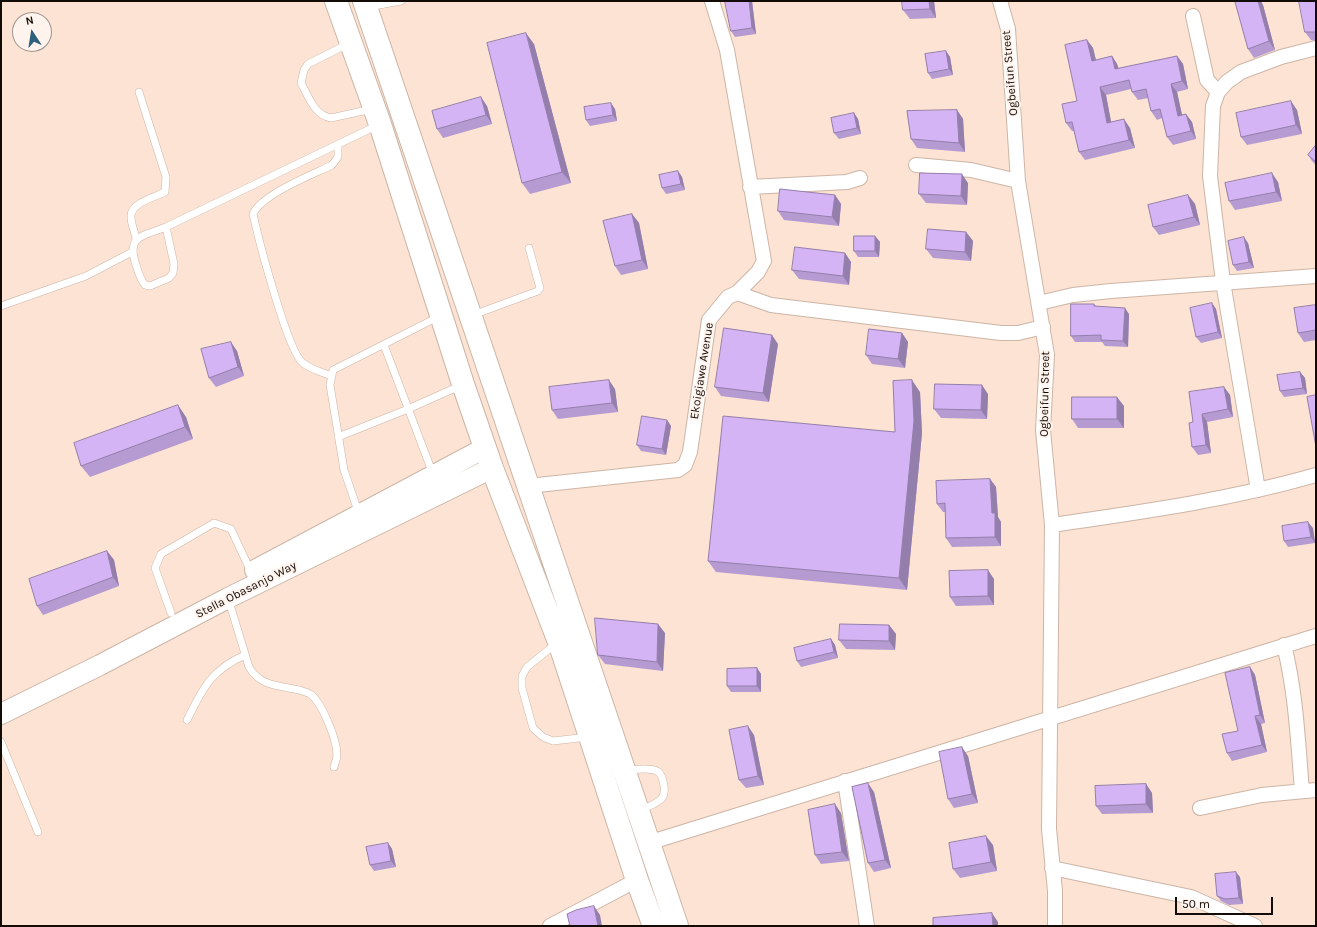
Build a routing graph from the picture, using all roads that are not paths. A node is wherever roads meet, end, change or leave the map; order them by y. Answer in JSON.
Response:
{"nodes":[{"id":1,"x":336,"y":1,"type":"edge"},
{"id":2,"x":401,"y":1,"type":"edge"},
{"id":3,"x":712,"y":1,"type":"edge"},
{"id":4,"x":1000,"y":1,"type":"edge"},
{"id":5,"x":365,"y":4,"type":"edge"},
{"id":6,"x":1193,"y":16,"type":"dead end"},
{"id":7,"x":350,"y":43,"type":"junction"},
{"id":8,"x":1316,"y":48,"type":"edge"},
{"id":9,"x":139,"y":92,"type":"dead end"},
{"id":10,"x":1218,"y":92,"type":"junction"},
{"id":11,"x":377,"y":116,"type":"junction"},
{"id":12,"x":338,"y":145,"type":"junction"},
{"id":13,"x":916,"y":165,"type":"dead end"},
{"id":14,"x":860,"y":178,"type":"dead end"},
{"id":15,"x":1018,"y":181,"type":"junction"},
{"id":16,"x":750,"y":187,"type":"junction"},
{"id":17,"x":166,"y":227,"type":"junction"},
{"id":18,"x":136,"y":239,"type":"junction"},
{"id":19,"x":529,"y":248,"type":"dead end"},
{"id":20,"x":132,"y":252,"type":"junction"},
{"id":21,"x":1316,"y":276,"type":"edge"},
{"id":22,"x":1223,"y":282,"type":"junction"},
{"id":23,"x":737,"y":293,"type":"junction"},
{"id":24,"x":1039,"y":303,"type":"junction"},
{"id":25,"x":1,"y":306,"type":"edge"},
{"id":26,"x":440,"y":316,"type":"junction"},
{"id":27,"x":470,"y":316,"type":"junction"},
{"id":28,"x":1043,"y":327,"type":"junction"},
{"id":29,"x":384,"y":345,"type":"junction"},
{"id":30,"x":331,"y":376,"type":"junction"},
{"id":31,"x":463,"y":384,"type":"junction"},
{"id":32,"x":408,"y":409,"type":"junction"},
{"id":33,"x":338,"y":437,"type":"junction"},
{"id":34,"x":488,"y":458,"type":"junction"},
{"id":35,"x":1316,"y":475,"type":"edge"},
{"id":36,"x":434,"y":476,"type":"junction"},
{"id":37,"x":528,"y":486,"type":"junction"},
{"id":38,"x":1258,"y":490,"type":"junction"},
{"id":39,"x":359,"y":516,"type":"junction"},
{"id":40,"x":1052,"y":525,"type":"junction"},
{"id":41,"x":251,"y":572,"type":"junction"},
{"id":42,"x":228,"y":598,"type":"junction"},
{"id":43,"x":171,"y":613,"type":"junction"},
{"id":44,"x":1316,"y":636,"type":"edge"},
{"id":45,"x":559,"y":642,"type":"junction"},
{"id":46,"x":1284,"y":645,"type":"junction"},
{"id":47,"x":245,"y":655,"type":"junction"},
{"id":48,"x":1,"y":701,"type":"edge"},
{"id":49,"x":1,"y":714,"type":"edge"},
{"id":50,"x":1049,"y":718,"type":"junction"},
{"id":51,"x":187,"y":720,"type":"dead end"},
{"id":52,"x":590,"y":737,"type":"junction"},
{"id":53,"x":1,"y":742,"type":"edge"},
{"id":54,"x":334,"y":767,"type":"dead end"},
{"id":55,"x":624,"y":770,"type":"junction"},
{"id":56,"x":845,"y":781,"type":"junction"},
{"id":57,"x":1309,"y":790,"type":"edge"},
{"id":58,"x":1200,"y":808,"type":"dead end"},
{"id":59,"x":638,"y":811,"type":"junction"},
{"id":60,"x":38,"y":832,"type":"dead end"},
{"id":61,"x":648,"y":843,"type":"junction"},
{"id":62,"x":1052,"y":868,"type":"junction"},
{"id":63,"x":637,"y":880,"type":"junction"},
{"id":64,"x":550,"y":926,"type":"edge"},
{"id":65,"x":654,"y":926,"type":"edge"},
{"id":66,"x":677,"y":926,"type":"edge"},
{"id":67,"x":867,"y":926,"type":"edge"},
{"id":68,"x":1055,"y":926,"type":"edge"},
{"id":69,"x":1254,"y":926,"type":"edge"}],
"edges":[{"from":1,"to":7,"type":"highway"},
{"from":2,"to":5,"type":"lane"},
{"from":3,"to":16,"type":"street","name":"Ekoigiawe Avenue"},
{"from":4,"to":15,"type":"street","name":"Ogbeifun Street"},
{"from":5,"to":27,"type":"highway"},
{"from":6,"to":10,"type":"street"},
{"from":7,"to":11,"type":"highway"},
{"from":7,"to":11,"type":"lane"},
{"from":8,"to":10,"type":"street"},
{"from":9,"to":18,"type":"lane"},
{"from":10,"to":22,"type":"street"},
{"from":11,"to":12,"type":"lane"},
{"from":11,"to":26,"type":"highway"},
{"from":12,"to":17,"type":"lane"},
{"from":12,"to":30,"type":"lane"},
{"from":13,"to":15,"type":"street"},
{"from":14,"to":16,"type":"street"},
{"from":15,"to":24,"type":"street","name":"Ogbeifun Street"},
{"from":16,"to":23,"type":"street","name":"Ekoigiawe Avenue"},
{"from":17,"to":18,"type":"lane"},
{"from":17,"to":20,"type":"lane"},
{"from":18,"to":20,"type":"lane"},
{"from":19,"to":27,"type":"lane"},
{"from":20,"to":25,"type":"lane"},
{"from":21,"to":22,"type":"street"},
{"from":22,"to":24,"type":"street"},
{"from":22,"to":38,"type":"street"},
{"from":23,"to":28,"type":"street"},
{"from":23,"to":37,"type":"street","name":"Ekoigiawe Avenue"},
{"from":24,"to":28,"type":"street","name":"Ogbeifun Street"},
{"from":26,"to":29,"type":"lane"},
{"from":26,"to":31,"type":"highway"},
{"from":27,"to":37,"type":"highway"},
{"from":28,"to":40,"type":"street","name":"Ogbeifun Street"},
{"from":29,"to":30,"type":"lane"},
{"from":29,"to":32,"type":"lane"},
{"from":30,"to":33,"type":"lane"},
{"from":31,"to":32,"type":"lane"},
{"from":31,"to":34,"type":"highway"},
{"from":32,"to":33,"type":"lane"},
{"from":32,"to":36,"type":"lane"},
{"from":33,"to":39,"type":"lane"},
{"from":34,"to":36,"type":"street"},
{"from":34,"to":42,"type":"street","name":"Stella Obasanjo Way"},
{"from":34,"to":45,"type":"highway"},
{"from":35,"to":38,"type":"street"},
{"from":36,"to":39,"type":"street"},
{"from":37,"to":55,"type":"highway"},
{"from":38,"to":40,"type":"street"},
{"from":39,"to":41,"type":"street"},
{"from":40,"to":50,"type":"street","name":"Ogbeifun Street"},
{"from":41,"to":43,"type":"street"},
{"from":41,"to":43,"type":"lane"},
{"from":42,"to":47,"type":"lane"},
{"from":42,"to":49,"type":"street","name":"Stella Obasanjo Way"},
{"from":43,"to":48,"type":"street"},
{"from":44,"to":46,"type":"street"},
{"from":45,"to":52,"type":"highway"},
{"from":45,"to":52,"type":"lane"},
{"from":46,"to":50,"type":"street"},
{"from":46,"to":57,"type":"street"},
{"from":47,"to":51,"type":"lane"},
{"from":47,"to":54,"type":"lane"},
{"from":50,"to":56,"type":"street"},
{"from":50,"to":62,"type":"street","name":"Ogbeifun Street"},
{"from":52,"to":63,"type":"highway"},
{"from":53,"to":60,"type":"lane"},
{"from":55,"to":59,"type":"highway"},
{"from":55,"to":59,"type":"lane"},
{"from":56,"to":61,"type":"street"},
{"from":56,"to":67,"type":"street"},
{"from":57,"to":58,"type":"street"},
{"from":59,"to":61,"type":"highway"},
{"from":61,"to":66,"type":"highway"},
{"from":62,"to":68,"type":"street","name":"Ogbeifun Street"},
{"from":62,"to":69,"type":"street"},
{"from":63,"to":64,"type":"street"},
{"from":63,"to":65,"type":"highway"}]}
